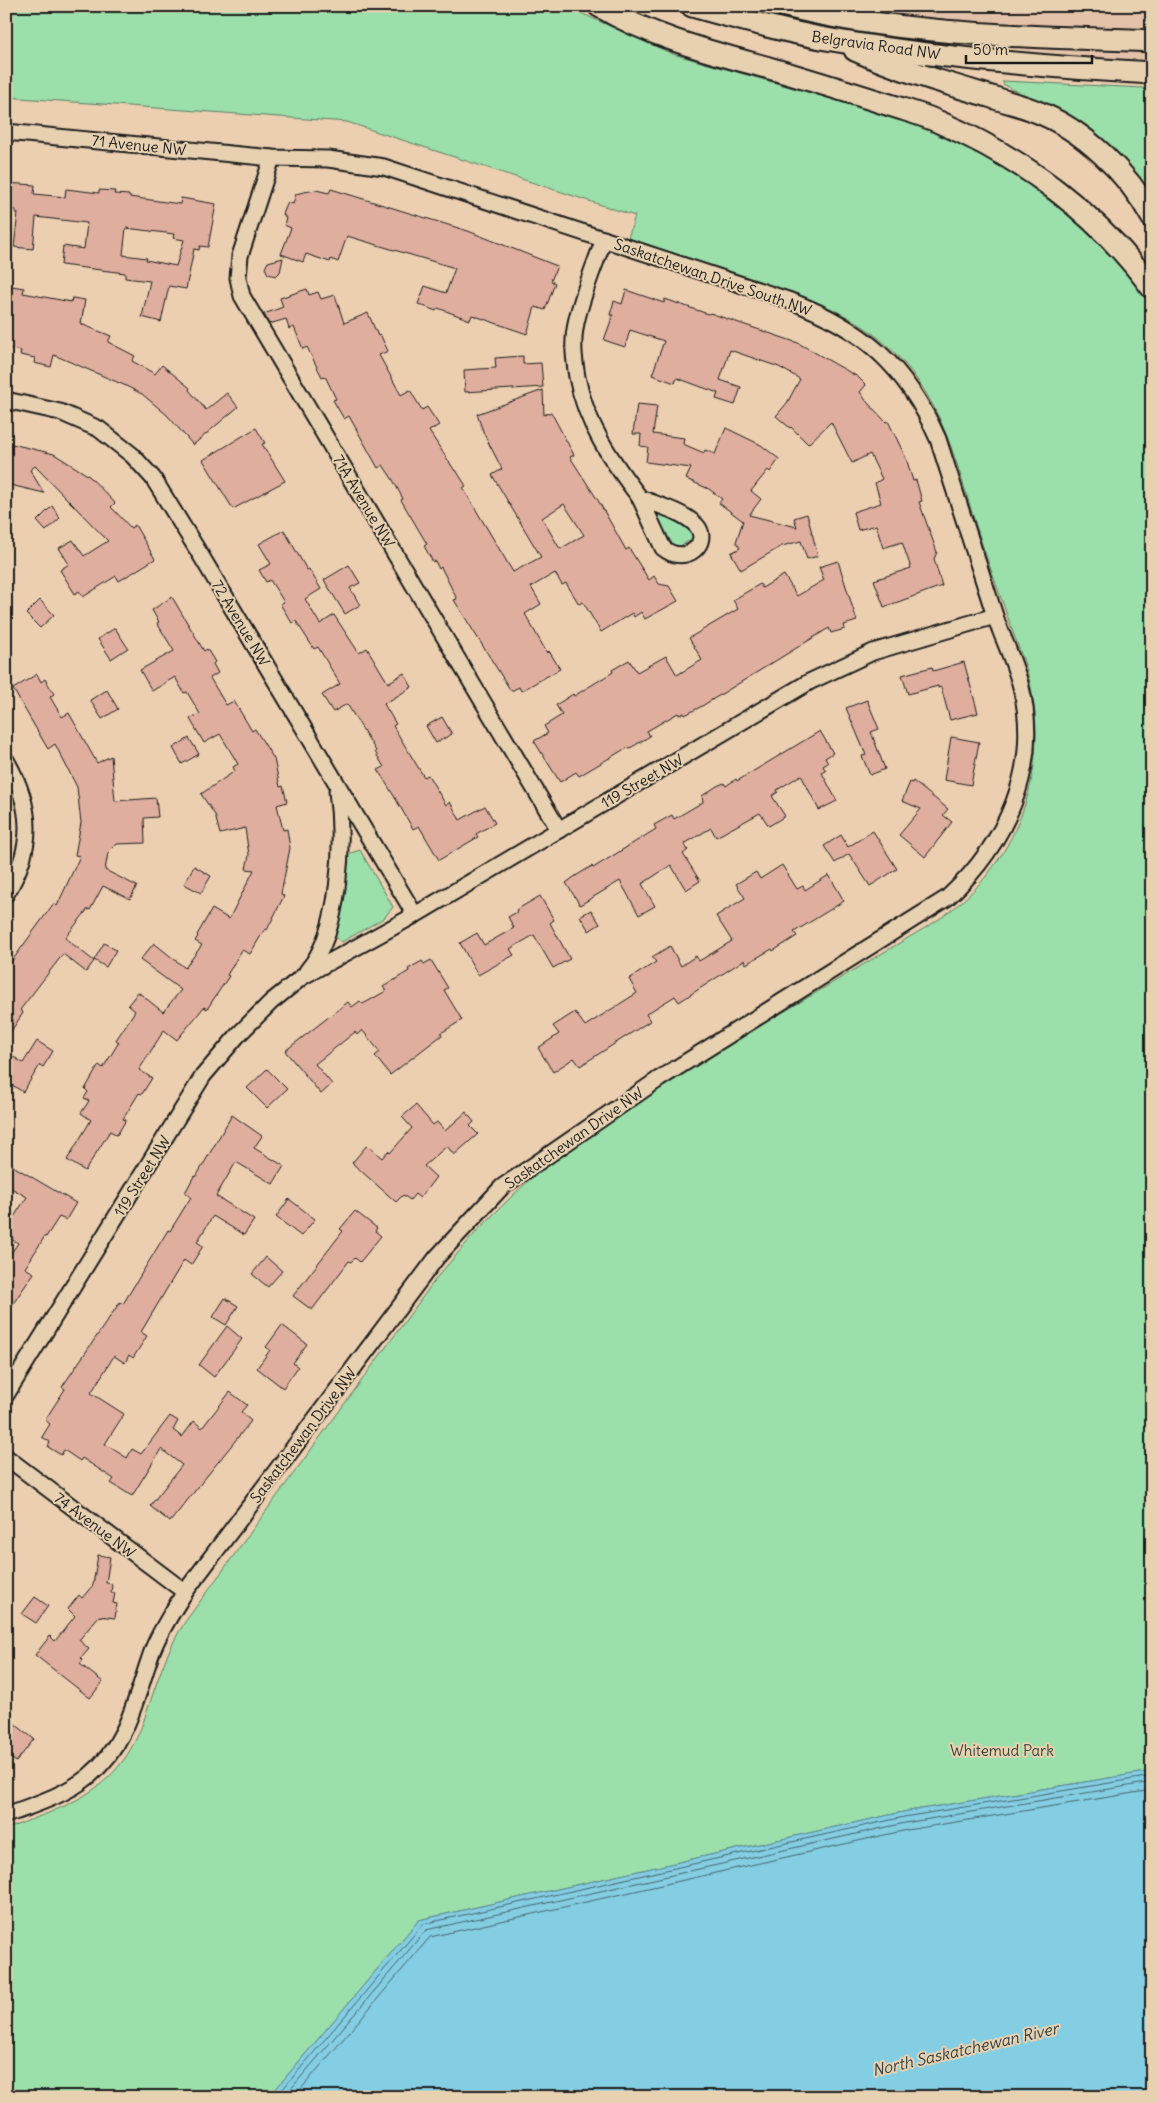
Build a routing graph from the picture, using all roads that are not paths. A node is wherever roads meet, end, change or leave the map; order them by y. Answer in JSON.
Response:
{"nodes":[{"id":1,"x":599,"y":6,"type":"edge"},
{"id":2,"x":692,"y":6,"type":"edge"},
{"id":3,"x":786,"y":6,"type":"edge"},
{"id":4,"x":831,"y":40,"type":"junction"},
{"id":5,"x":1152,"y":41,"type":"edge"},
{"id":6,"x":1152,"y":74,"type":"edge"},
{"id":7,"x":6,"y":132,"type":"edge"},
{"id":8,"x":272,"y":158,"type":"junction"},
{"id":9,"x":1152,"y":217,"type":"edge"},
{"id":10,"x":604,"y":239,"type":"junction"},
{"id":11,"x":1152,"y":288,"type":"edge"},
{"id":12,"x":6,"y":400,"type":"edge"},
{"id":13,"x":640,"y":498,"type":"dead end"},
{"id":14,"x":996,"y":616,"type":"junction"},
{"id":15,"x":6,"y":760,"type":"edge"},
{"id":16,"x":336,"y":785,"type":"junction"},
{"id":17,"x":559,"y":830,"type":"junction"},
{"id":18,"x":6,"y":894,"type":"edge"},
{"id":19,"x":415,"y":915,"type":"junction"},
{"id":20,"x":302,"y":977,"type":"junction"},
{"id":21,"x":6,"y":1395,"type":"edge"},
{"id":22,"x":6,"y":1457,"type":"edge"},
{"id":23,"x":185,"y":1592,"type":"junction"},
{"id":24,"x":6,"y":1815,"type":"edge"}],
"edges":[{"from":1,"to":11,"type":"main road"},
{"from":2,"to":4,"type":"main road","name":"Belgravia Road NW"},
{"from":3,"to":5,"type":"main road","name":"Belgravia Road NW"},
{"from":4,"to":6,"type":"main road","name":"Belgravia Road NW"},
{"from":4,"to":9,"type":"main road"},
{"from":7,"to":8,"type":"street","name":"71 Avenue NW"},
{"from":8,"to":10,"type":"street","name":"Saskatchewan Drive South NW"},
{"from":8,"to":17,"type":"street","name":"71A Avenue NW"},
{"from":10,"to":13,"type":"street","name":"Saskatchewan Drive South NW"},
{"from":10,"to":14,"type":"street","name":"Saskatchewan Drive South NW"},
{"from":12,"to":16,"type":"street","name":"72 Avenue NW"},
{"from":14,"to":17,"type":"street","name":"119 Street NW"},
{"from":14,"to":23,"type":"street","name":"Saskatchewan Drive NW"},
{"from":15,"to":18,"type":"street"},
{"from":16,"to":19,"type":"street","name":"72 Avenue NW"},
{"from":16,"to":20,"type":"street","name":"119 Street NW"},
{"from":17,"to":19,"type":"street","name":"119 Street NW"},
{"from":19,"to":20,"type":"street","name":"119 Street NW"},
{"from":20,"to":21,"type":"street","name":"119 Street NW"},
{"from":22,"to":23,"type":"street","name":"74 Avenue NW"},
{"from":23,"to":24,"type":"street","name":"Saskatchewan Drive NW"}]}
